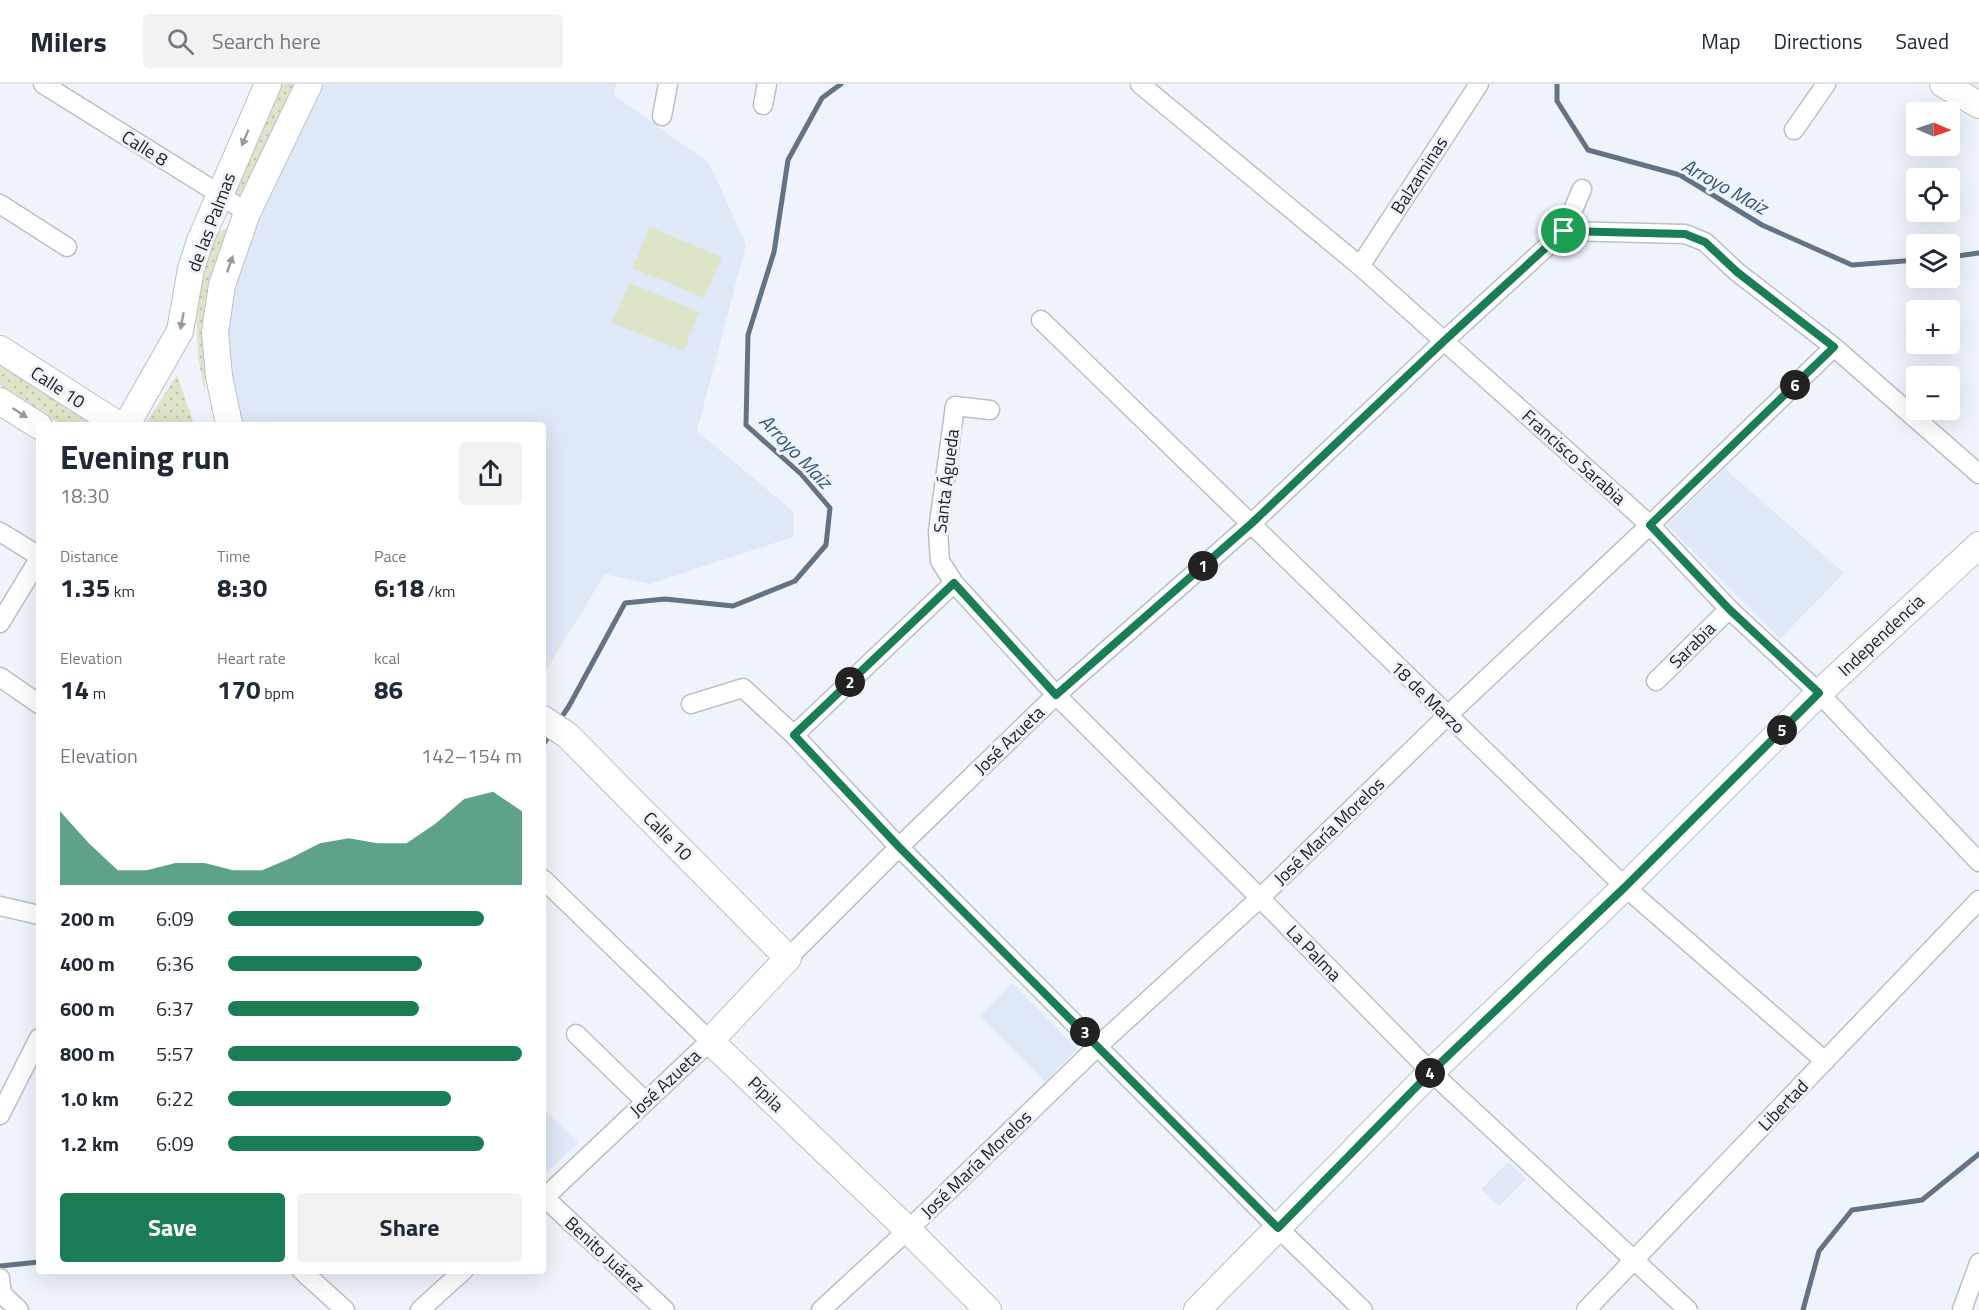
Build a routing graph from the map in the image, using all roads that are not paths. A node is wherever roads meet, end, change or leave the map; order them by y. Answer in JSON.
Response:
{"nodes":[{"id":1,"x":43,"y":84,"type":"edge"},
{"id":2,"x":268,"y":84,"type":"edge"},
{"id":3,"x":309,"y":84,"type":"edge"},
{"id":4,"x":668,"y":84,"type":"edge"},
{"id":5,"x":767,"y":84,"type":"edge"},
{"id":6,"x":1140,"y":84,"type":"edge"},
{"id":7,"x":1479,"y":84,"type":"edge"},
{"id":8,"x":1826,"y":84,"type":"edge"},
{"id":9,"x":1943,"y":84,"type":"edge"},
{"id":10,"x":763,"y":105,"type":"dead end"},
{"id":11,"x":1979,"y":105,"type":"edge"},
{"id":12,"x":662,"y":116,"type":"dead end"},
{"id":13,"x":1794,"y":130,"type":"dead end"},
{"id":14,"x":1582,"y":189,"type":"dead end"},
{"id":15,"x":221,"y":195,"type":"junction"},
{"id":16,"x":0,"y":204,"type":"edge"},
{"id":17,"x":247,"y":213,"type":"junction"},
{"id":18,"x":1564,"y":231,"type":"junction"},
{"id":19,"x":67,"y":247,"type":"dead end"},
{"id":20,"x":1360,"y":266,"type":"junction"},
{"id":21,"x":1041,"y":321,"type":"dead end"},
{"id":22,"x":1444,"y":341,"type":"junction"},
{"id":23,"x":1834,"y":347,"type":"junction"},
{"id":24,"x":0,"y":349,"type":"edge"},
{"id":25,"x":0,"y":401,"type":"edge"},
{"id":26,"x":990,"y":410,"type":"dead end"},
{"id":27,"x":114,"y":422,"type":"edge"},
{"id":28,"x":128,"y":422,"type":"edge"},
{"id":29,"x":229,"y":422,"type":"edge"},
{"id":30,"x":36,"y":424,"type":"edge"},
{"id":31,"x":1979,"y":474,"type":"edge"},
{"id":32,"x":1252,"y":523,"type":"junction"},
{"id":33,"x":1650,"y":525,"type":"junction"},
{"id":34,"x":0,"y":532,"type":"edge"},
{"id":35,"x":1979,"y":545,"type":"edge"},
{"id":36,"x":36,"y":555,"type":"edge"},
{"id":37,"x":36,"y":562,"type":"edge"},
{"id":38,"x":954,"y":583,"type":"junction"},
{"id":39,"x":1729,"y":609,"type":"junction"},
{"id":40,"x":0,"y":623,"type":"edge"},
{"id":41,"x":0,"y":677,"type":"edge"},
{"id":42,"x":1656,"y":681,"type":"dead end"},
{"id":43,"x":1819,"y":693,"type":"junction"},
{"id":44,"x":1056,"y":695,"type":"junction"},
{"id":45,"x":36,"y":702,"type":"edge"},
{"id":46,"x":691,"y":704,"type":"dead end"},
{"id":47,"x":1447,"y":716,"type":"junction"},
{"id":48,"x":546,"y":721,"type":"edge"},
{"id":49,"x":794,"y":735,"type":"junction"},
{"id":50,"x":899,"y":847,"type":"junction"},
{"id":51,"x":1979,"y":862,"type":"edge"},
{"id":52,"x":546,"y":882,"type":"edge"},
{"id":53,"x":1625,"y":887,"type":"junction"},
{"id":54,"x":1260,"y":898,"type":"junction"},
{"id":55,"x":1979,"y":900,"type":"edge"},
{"id":56,"x":0,"y":906,"type":"edge"},
{"id":57,"x":36,"y":914,"type":"edge"},
{"id":58,"x":788,"y":958,"type":"junction"},
{"id":59,"x":576,"y":1034,"type":"dead end"},
{"id":60,"x":710,"y":1041,"type":"junction"},
{"id":61,"x":36,"y":1044,"type":"edge"},
{"id":62,"x":1098,"y":1046,"type":"junction"},
{"id":63,"x":1825,"y":1061,"type":"junction"},
{"id":64,"x":1431,"y":1072,"type":"junction"},
{"id":65,"x":646,"y":1102,"type":"junction"},
{"id":66,"x":0,"y":1114,"type":"edge"},
{"id":67,"x":546,"y":1197,"type":"edge"},
{"id":68,"x":546,"y":1201,"type":"edge"},
{"id":69,"x":1278,"y":1228,"type":"junction"},
{"id":70,"x":908,"y":1230,"type":"junction"},
{"id":71,"x":1635,"y":1260,"type":"junction"},
{"id":72,"x":1979,"y":1263,"type":"edge"},
{"id":73,"x":305,"y":1274,"type":"edge"},
{"id":74,"x":460,"y":1274,"type":"edge"},
{"id":75,"x":0,"y":1278,"type":"edge"},
{"id":76,"x":13,"y":1304,"type":"edge"},
{"id":77,"x":345,"y":1310,"type":"edge"},
{"id":78,"x":420,"y":1310,"type":"edge"},
{"id":79,"x":665,"y":1310,"type":"edge"},
{"id":80,"x":821,"y":1310,"type":"edge"},
{"id":81,"x":988,"y":1310,"type":"edge"},
{"id":82,"x":1197,"y":1310,"type":"edge"},
{"id":83,"x":1363,"y":1310,"type":"edge"},
{"id":84,"x":1586,"y":1310,"type":"edge"},
{"id":85,"x":1688,"y":1310,"type":"edge"},
{"id":86,"x":1962,"y":1310,"type":"edge"}],
"edges":[{"from":1,"to":15,"type":"street","name":"Calle 8"},
{"from":2,"to":15,"type":"main road","name":"de las Palmas","one_way":true},
{"from":3,"to":17,"type":"main road","name":"de las Palmas"},
{"from":4,"to":12,"type":"street"},
{"from":5,"to":10,"type":"street"},
{"from":6,"to":20,"type":"street","name":"Francisco Sarabia"},
{"from":7,"to":20,"type":"street","name":"Balzaminas"},
{"from":8,"to":13,"type":"street"},
{"from":9,"to":11,"type":"main road"},
{"from":14,"to":18,"type":"street","name":"José Azueta"},
{"from":15,"to":17,"type":"street","name":"Calle 8"},
{"from":15,"to":28,"type":"main road","name":"de las Palmas","one_way":true},
{"from":16,"to":19,"type":"street"},
{"from":29,"to":17,"type":"main road","name":"de las Palmas","one_way":true},
{"from":18,"to":22,"type":"street","name":"José Azueta"},
{"from":18,"to":23,"type":"street"},
{"from":20,"to":22,"type":"street","name":"Francisco Sarabia"},
{"from":21,"to":32,"type":"street","name":"18 de Marzo"},
{"from":22,"to":32,"type":"street","name":"José Azueta"},
{"from":22,"to":33,"type":"street","name":"Francisco Sarabia"},
{"from":23,"to":31,"type":"street"},
{"from":23,"to":33,"type":"street","name":"José María Morelos"},
{"from":24,"to":27,"type":"main road","name":"Calle 10"},
{"from":25,"to":30,"type":"main road","one_way":true},
{"from":26,"to":38,"type":"street","name":"Santa Águeda"},
{"from":32,"to":44,"type":"street","name":"José Azueta"},
{"from":32,"to":47,"type":"street","name":"18 de Marzo"},
{"from":33,"to":39,"type":"street","name":"Francisco Sarabia"},
{"from":33,"to":47,"type":"street","name":"José María Morelos"},
{"from":34,"to":36,"type":"street"},
{"from":35,"to":43,"type":"main road","name":"Independencia"},
{"from":37,"to":40,"type":"street"},
{"from":38,"to":44,"type":"street","name":"La Palma"},
{"from":38,"to":49,"type":"street"},
{"from":39,"to":42,"type":"street","name":"Sarabia"},
{"from":39,"to":43,"type":"street","name":"Francisco Sarabia"},
{"from":41,"to":45,"type":"street"},
{"from":43,"to":51,"type":"street","name":"Francisco Sarabia"},
{"from":43,"to":53,"type":"main road","name":"Independencia"},
{"from":44,"to":50,"type":"street","name":"José Azueta"},
{"from":44,"to":54,"type":"street","name":"La Palma"},
{"from":46,"to":49,"type":"street"},
{"from":47,"to":53,"type":"street","name":"18 de Marzo"},
{"from":47,"to":54,"type":"street","name":"José María Morelos"},
{"from":48,"to":58,"type":"main road","name":"Calle 10"},
{"from":49,"to":50,"type":"street"},
{"from":50,"to":58,"type":"street","name":"José Azueta"},
{"from":50,"to":62,"type":"street"},
{"from":52,"to":60,"type":"street","name":"Pípila"},
{"from":53,"to":63,"type":"street","name":"18 de Marzo"},
{"from":53,"to":64,"type":"main road","name":"Independencia"},
{"from":54,"to":62,"type":"street","name":"José María Morelos"},
{"from":54,"to":64,"type":"street","name":"La Palma"},
{"from":55,"to":63,"type":"street","name":"Libertad"},
{"from":56,"to":57,"type":"street"},
{"from":58,"to":60,"type":"main road","name":"José Azueta"},
{"from":59,"to":65,"type":"street"},
{"from":60,"to":65,"type":"street","name":"José Azueta"},
{"from":60,"to":70,"type":"main road","name":"Pípila"},
{"from":61,"to":66,"type":"street"},
{"from":62,"to":69,"type":"street"},
{"from":62,"to":70,"type":"street","name":"José María Morelos"},
{"from":63,"to":71,"type":"street","name":"Libertad"},
{"from":64,"to":69,"type":"main road","name":"Independencia"},
{"from":64,"to":71,"type":"street","name":"La Palma"},
{"from":65,"to":67,"type":"street","name":"José Azueta"},
{"from":68,"to":79,"type":"street","name":"Benito Juárez"},
{"from":69,"to":82,"type":"main road","name":"Independencia"},
{"from":69,"to":83,"type":"street"},
{"from":70,"to":80,"type":"street","name":"José María Morelos"},
{"from":70,"to":81,"type":"main road","name":"Pípila"},
{"from":71,"to":84,"type":"street","name":"Libertad"},
{"from":71,"to":85,"type":"street","name":"La Palma"},
{"from":72,"to":86,"type":"street"},
{"from":73,"to":77,"type":"street"},
{"from":74,"to":78,"type":"street"},
{"from":75,"to":76,"type":"street"}]}
